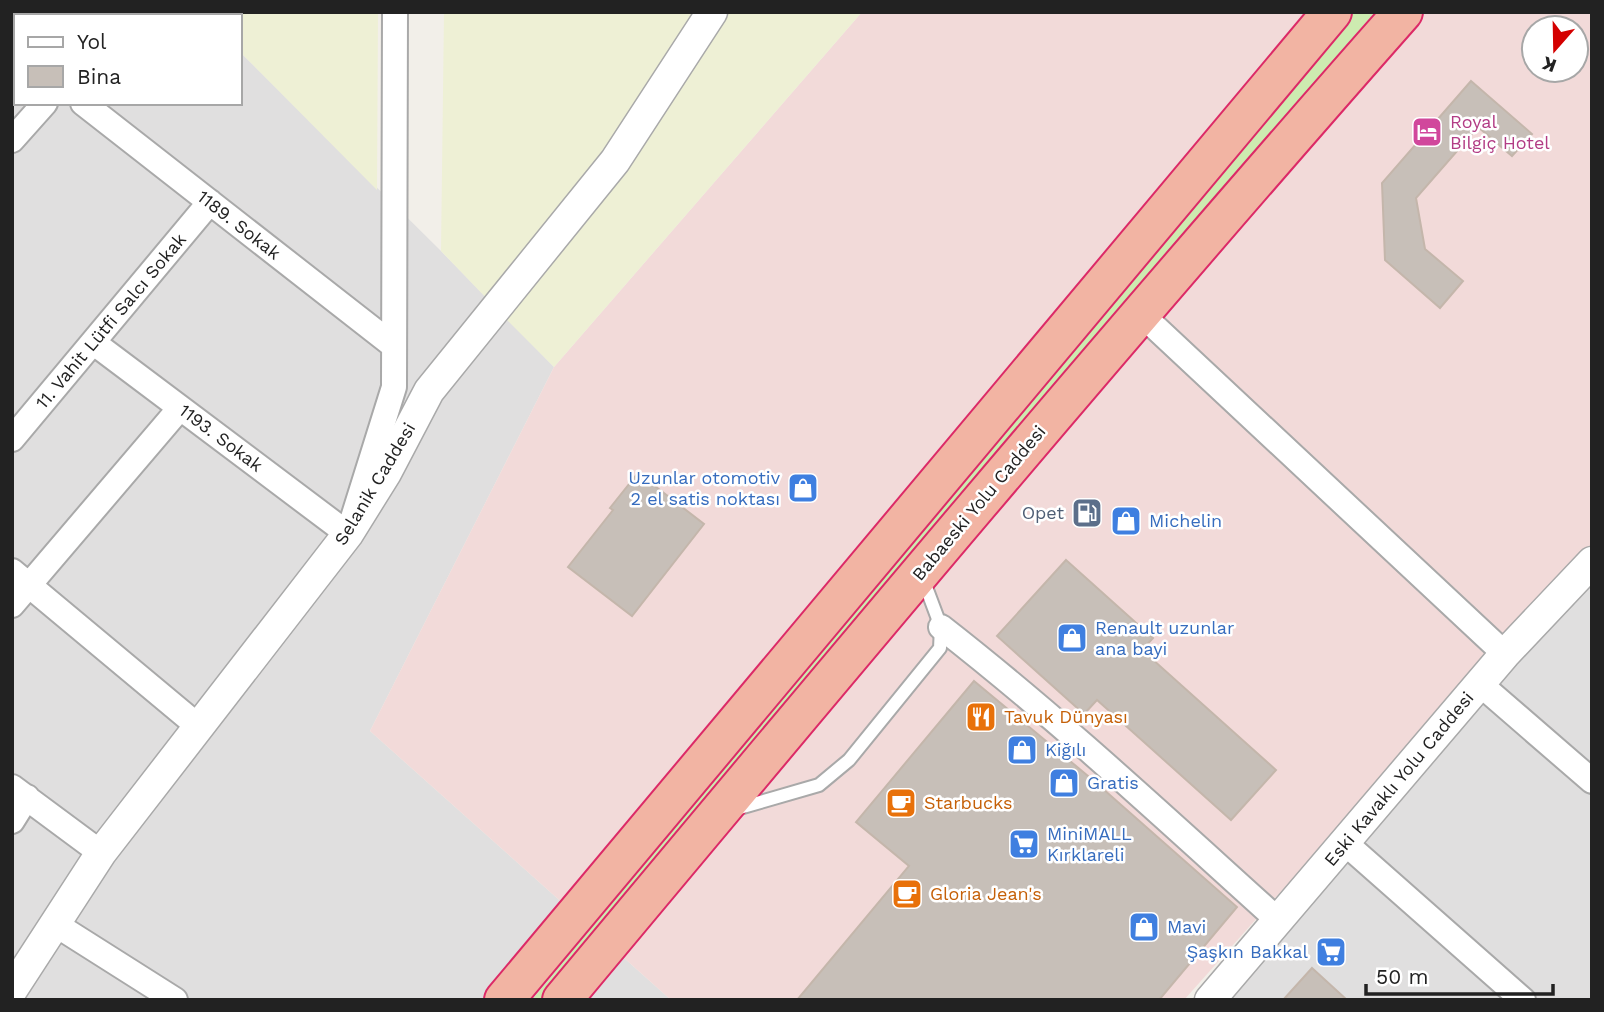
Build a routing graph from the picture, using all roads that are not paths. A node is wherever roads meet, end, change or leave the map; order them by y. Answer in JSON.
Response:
{"nodes":[{"id":1,"x":395,"y":12,"type":"edge"},
{"id":2,"x":712,"y":12,"type":"edge"},
{"id":3,"x":1332,"y":12,"type":"edge"},
{"id":4,"x":1403,"y":12,"type":"edge"},
{"id":5,"x":43,"y":105,"type":"edge"},
{"id":6,"x":86,"y":105,"type":"edge"},
{"id":7,"x":12,"y":140,"type":"edge"},
{"id":8,"x":210,"y":202,"type":"junction"},
{"id":9,"x":1140,"y":313,"type":"junction"},
{"id":10,"x":93,"y":343,"type":"junction"},
{"id":11,"x":394,"y":346,"type":"junction"},
{"id":12,"x":180,"y":408,"type":"junction"},
{"id":13,"x":12,"y":439,"type":"edge"},
{"id":14,"x":348,"y":534,"type":"junction"},
{"id":15,"x":1592,"y":562,"type":"edge"},
{"id":16,"x":920,"y":571,"type":"junction"},
{"id":17,"x":21,"y":578,"type":"edge"},
{"id":18,"x":12,"y":606,"type":"edge"},
{"id":19,"x":941,"y":627,"type":"junction"},
{"id":20,"x":1505,"y":654,"type":"junction"},
{"id":21,"x":1480,"y":684,"type":"junction"},
{"id":22,"x":199,"y":727,"type":"junction"},
{"id":23,"x":1592,"y":781,"type":"edge"},
{"id":24,"x":20,"y":792,"type":"edge"},
{"id":25,"x":716,"y":815,"type":"junction"},
{"id":26,"x":12,"y":821,"type":"edge"},
{"id":27,"x":1344,"y":842,"type":"junction"},
{"id":28,"x":101,"y":853,"type":"junction"},
{"id":29,"x":1279,"y":921,"type":"junction"},
{"id":30,"x":55,"y":924,"type":"junction"},
{"id":31,"x":12,"y":990,"type":"edge"},
{"id":32,"x":175,"y":1000,"type":"edge"},
{"id":33,"x":504,"y":1000,"type":"edge"},
{"id":34,"x":562,"y":1000,"type":"edge"},
{"id":35,"x":1210,"y":1000,"type":"edge"},
{"id":36,"x":1523,"y":1000,"type":"edge"}],
"edges":[{"from":1,"to":11,"type":"street"},
{"from":2,"to":14,"type":"street","name":"Selanik Caddesi"},
{"from":3,"to":33,"type":"highway"},
{"from":4,"to":9,"type":"highway","name":"Babaeski Yolu Caddesi"},
{"from":5,"to":7,"type":"street"},
{"from":6,"to":8,"type":"street","name":"1189. Sokak"},
{"from":8,"to":10,"type":"street","name":"11. Vahit Lütfi Salcı Sokak"},
{"from":8,"to":11,"type":"street","name":"1189. Sokak"},
{"from":9,"to":16,"type":"highway","name":"Babaeski Yolu Caddesi"},
{"from":9,"to":20,"type":"street"},
{"from":10,"to":12,"type":"street","name":"1193. Sokak"},
{"from":10,"to":13,"type":"street","name":"11. Vahit Lütfi Salcı Sokak"},
{"from":11,"to":14,"type":"street"},
{"from":12,"to":14,"type":"street","name":"1193. Sokak"},
{"from":12,"to":17,"type":"street"},
{"from":14,"to":22,"type":"street","name":"Selanik Caddesi"},
{"from":15,"to":20,"type":"street","name":"Eski Kavaklı Yolu Caddesi"},
{"from":16,"to":19,"type":"lane"},
{"from":16,"to":25,"type":"highway","name":"Babaeski Yolu Caddesi"},
{"from":17,"to":18,"type":"street"},
{"from":17,"to":22,"type":"street"},
{"from":19,"to":25,"type":"lane"},
{"from":19,"to":29,"type":"street"},
{"from":20,"to":21,"type":"street","name":"Eski Kavaklı Yolu Caddesi"},
{"from":21,"to":23,"type":"street"},
{"from":21,"to":27,"type":"street","name":"Eski Kavaklı Yolu Caddesi"},
{"from":22,"to":28,"type":"street","name":"Selanik Caddesi"},
{"from":24,"to":26,"type":"street"},
{"from":24,"to":28,"type":"street"},
{"from":25,"to":34,"type":"highway","name":"Babaeski Yolu Caddesi"},
{"from":27,"to":29,"type":"street","name":"Eski Kavaklı Yolu Caddesi"},
{"from":27,"to":36,"type":"street"},
{"from":28,"to":30,"type":"street","name":"Selanik Caddesi"},
{"from":29,"to":35,"type":"street","name":"Eski Kavaklı Yolu Caddesi"},
{"from":30,"to":31,"type":"street","name":"Selanik Caddesi"},
{"from":30,"to":32,"type":"street"}]}
